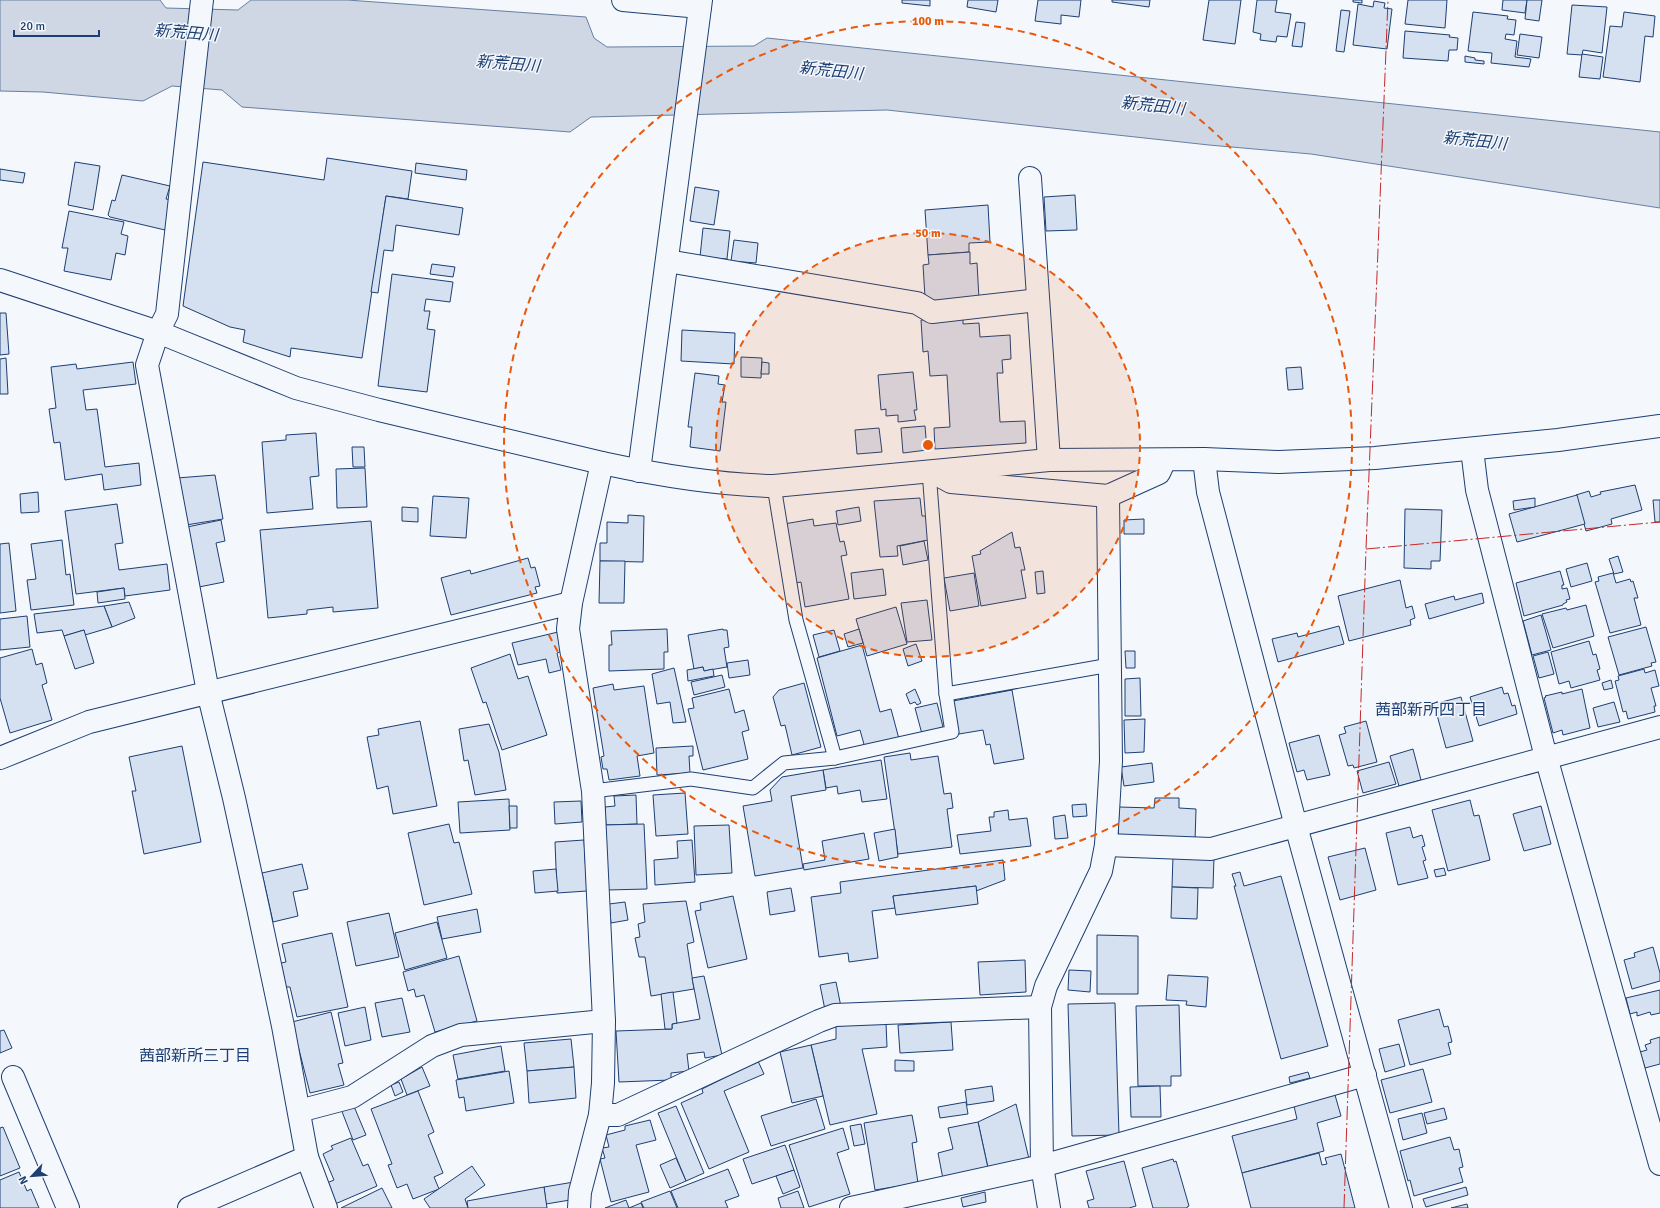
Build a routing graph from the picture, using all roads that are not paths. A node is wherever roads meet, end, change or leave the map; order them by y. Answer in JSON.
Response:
{"nodes":[{"id":1,"x":202,"y":0,"type":"edge"},
{"id":2,"x":623,"y":0,"type":"edge"},
{"id":3,"x":700,"y":10,"type":"edge"},
{"id":4,"x":1030,"y":178,"type":"dead end"},
{"id":5,"x":667,"y":261,"type":"junction"},
{"id":6,"x":0,"y":280,"type":"edge"},
{"id":7,"x":1038,"y":300,"type":"junction"},
{"id":8,"x":158,"y":332,"type":"junction"},
{"id":9,"x":1660,"y":426,"type":"edge"},
{"id":10,"x":1472,"y":449,"type":"junction"},
{"id":11,"x":1204,"y":459,"type":"junction"},
{"id":12,"x":1049,"y":460,"type":"junction"},
{"id":13,"x":1164,"y":460,"type":"junction"},
{"id":14,"x":602,"y":463,"type":"junction"},
{"id":15,"x":639,"y":471,"type":"junction"},
{"id":16,"x":929,"y":471,"type":"junction"},
{"id":17,"x":774,"y":486,"type":"junction"},
{"id":18,"x":1108,"y":496,"type":"junction"},
{"id":19,"x":571,"y":603,"type":"junction"},
{"id":20,"x":1110,"y":665,"type":"junction"},
{"id":21,"x":208,"y":692,"type":"junction"},
{"id":22,"x":946,"y":694,"type":"junction"},
{"id":23,"x":1660,"y":726,"type":"edge"},
{"id":24,"x":1546,"y":757,"type":"junction"},
{"id":25,"x":0,"y":758,"type":"edge"},
{"id":26,"x":835,"y":758,"type":"junction"},
{"id":27,"x":593,"y":791,"type":"junction"},
{"id":28,"x":1296,"y":826,"type":"junction"},
{"id":29,"x":1106,"y":845,"type":"junction"},
{"id":30,"x":1040,"y":1007,"type":"junction"},
{"id":31,"x":604,"y":1021,"type":"junction"},
{"id":32,"x":1366,"y":1075,"type":"junction"},
{"id":33,"x":13,"y":1077,"type":"dead end"},
{"id":34,"x":298,"y":1111,"type":"junction"},
{"id":35,"x":600,"y":1115,"type":"junction"},
{"id":36,"x":307,"y":1157,"type":"junction"},
{"id":37,"x":1660,"y":1164,"type":"edge"},
{"id":38,"x":1042,"y":1166,"type":"junction"},
{"id":39,"x":68,"y":1208,"type":"edge"},
{"id":40,"x":189,"y":1208,"type":"edge"},
{"id":41,"x":326,"y":1208,"type":"edge"},
{"id":42,"x":579,"y":1208,"type":"edge"},
{"id":43,"x":851,"y":1208,"type":"edge"},
{"id":44,"x":1049,"y":1208,"type":"edge"},
{"id":45,"x":1401,"y":1208,"type":"edge"}],
"edges":[{"from":1,"to":8,"type":"street"},
{"from":2,"to":3,"type":"street"},
{"from":3,"to":5,"type":"street"},
{"from":4,"to":7,"type":"street"},
{"from":5,"to":7,"type":"street"},
{"from":5,"to":15,"type":"street"},
{"from":6,"to":8,"type":"street"},
{"from":7,"to":12,"type":"street"},
{"from":8,"to":14,"type":"street"},
{"from":8,"to":21,"type":"street"},
{"from":9,"to":10,"type":"street"},
{"from":10,"to":11,"type":"street"},
{"from":10,"to":24,"type":"street"},
{"from":11,"to":13,"type":"street"},
{"from":11,"to":28,"type":"street"},
{"from":12,"to":13,"type":"street"},
{"from":12,"to":16,"type":"street"},
{"from":13,"to":18,"type":"street"},
{"from":14,"to":15,"type":"street"},
{"from":14,"to":19,"type":"street"},
{"from":15,"to":17,"type":"street"},
{"from":16,"to":17,"type":"street"},
{"from":16,"to":18,"type":"street"},
{"from":16,"to":22,"type":"lane"},
{"from":17,"to":26,"type":"lane"},
{"from":18,"to":20,"type":"street"},
{"from":19,"to":21,"type":"street"},
{"from":19,"to":27,"type":"street"},
{"from":20,"to":22,"type":"lane"},
{"from":20,"to":29,"type":"street"},
{"from":21,"to":25,"type":"street"},
{"from":21,"to":34,"type":"street"},
{"from":22,"to":26,"type":"lane"},
{"from":23,"to":24,"type":"street"},
{"from":24,"to":28,"type":"street"},
{"from":24,"to":37,"type":"street"},
{"from":26,"to":27,"type":"lane"},
{"from":27,"to":31,"type":"street"},
{"from":28,"to":29,"type":"street"},
{"from":28,"to":32,"type":"street"},
{"from":29,"to":30,"type":"street"},
{"from":30,"to":35,"type":"street"},
{"from":30,"to":38,"type":"street"},
{"from":31,"to":34,"type":"street"},
{"from":31,"to":35,"type":"street"},
{"from":32,"to":38,"type":"street"},
{"from":32,"to":45,"type":"street"},
{"from":33,"to":39,"type":"street"},
{"from":34,"to":36,"type":"street"},
{"from":35,"to":42,"type":"street"},
{"from":36,"to":40,"type":"street"},
{"from":36,"to":41,"type":"street"},
{"from":38,"to":43,"type":"street"},
{"from":38,"to":44,"type":"street"}]}
